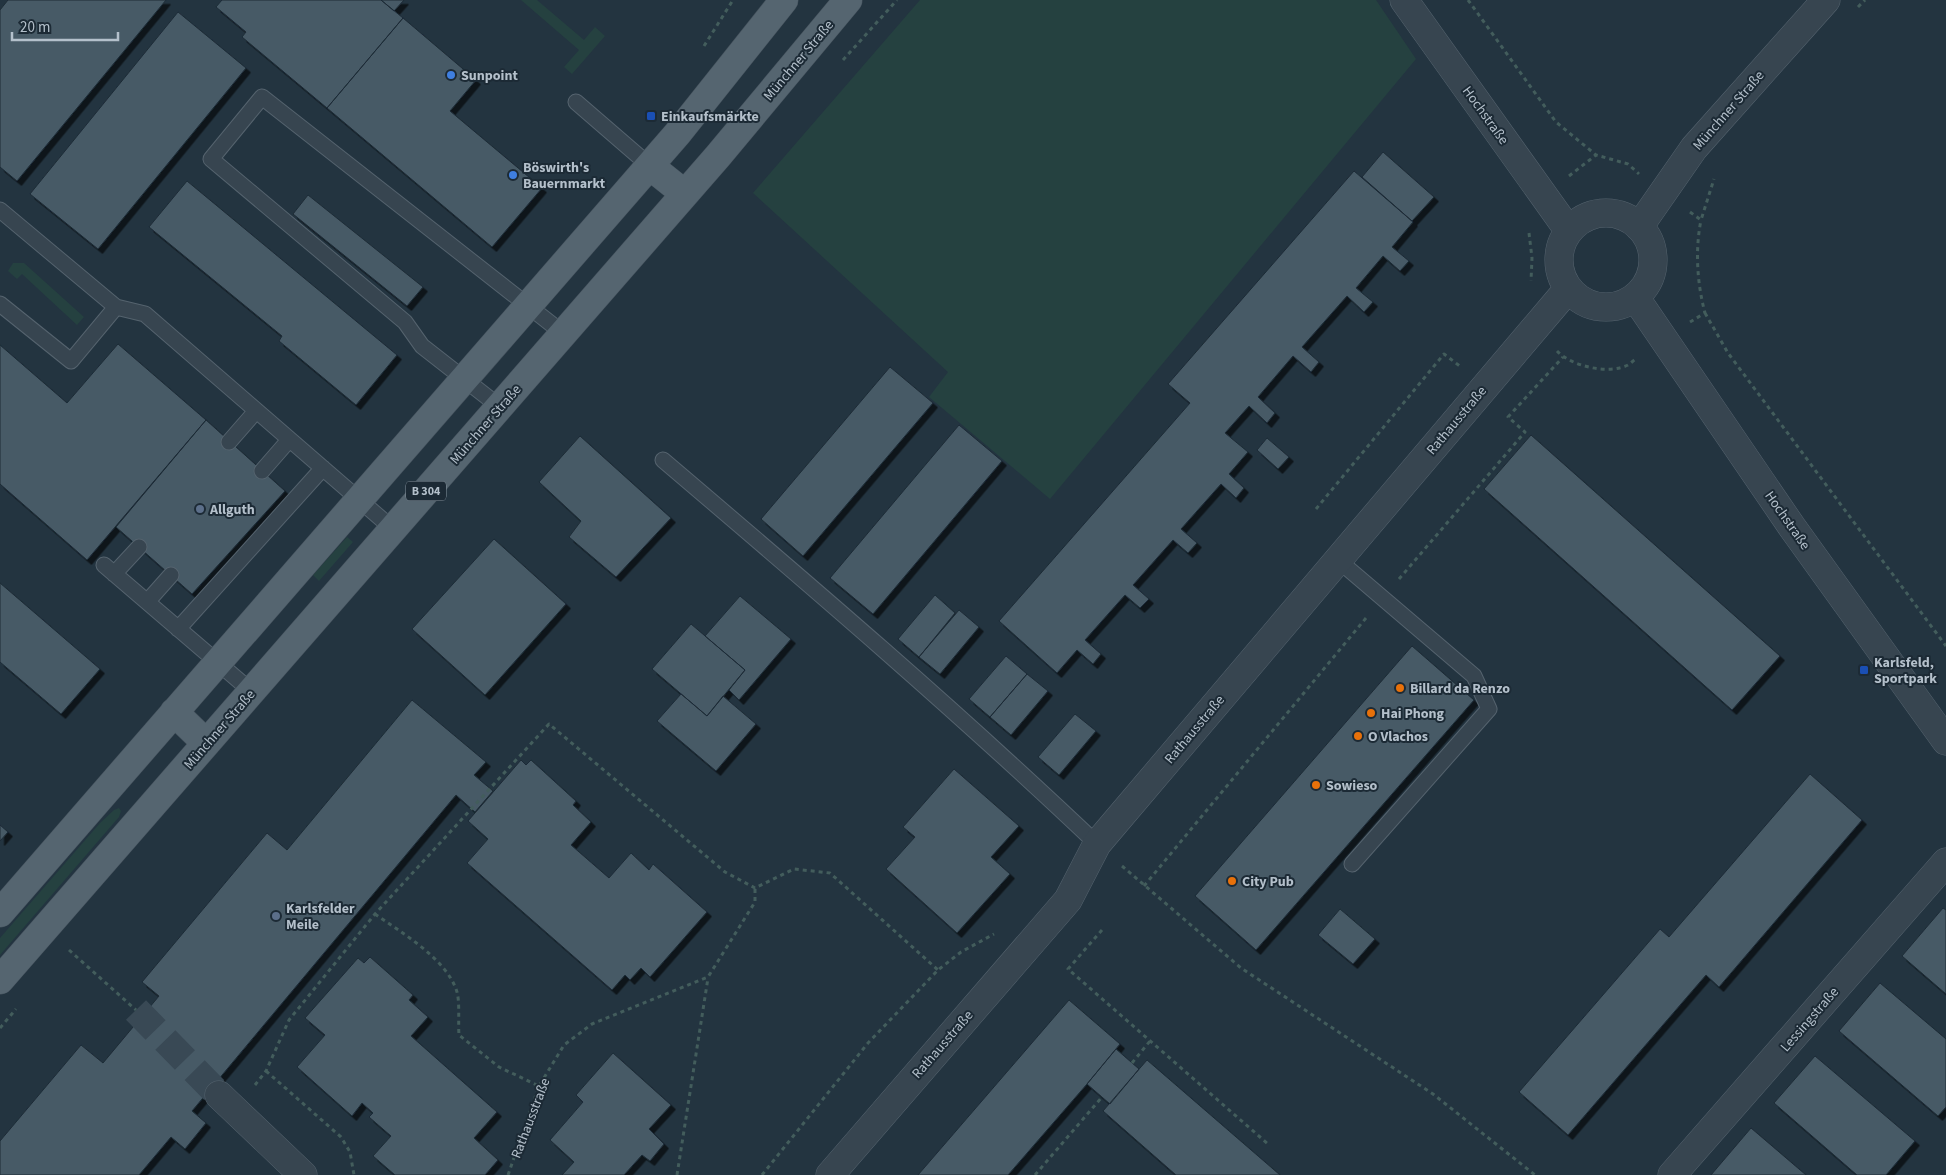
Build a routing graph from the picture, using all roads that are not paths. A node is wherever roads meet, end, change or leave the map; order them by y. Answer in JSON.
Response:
{"nodes":[{"id":1,"x":784,"y":0,"type":"edge"},
{"id":2,"x":848,"y":0,"type":"edge"},
{"id":3,"x":1404,"y":0,"type":"edge"},
{"id":4,"x":1826,"y":0,"type":"edge"},
{"id":5,"x":576,"y":102,"type":"dead end"},
{"id":6,"x":650,"y":166,"type":"junction"},
{"id":7,"x":685,"y":194,"type":"junction"},
{"id":8,"x":0,"y":210,"type":"edge"},
{"id":9,"x":1639,"y":226,"type":"junction"},
{"id":10,"x":1569,"y":230,"type":"junction"},
{"id":11,"x":1568,"y":289,"type":"junction"},
{"id":12,"x":1635,"y":297,"type":"junction"},
{"id":13,"x":0,"y":304,"type":"edge"},
{"id":14,"x":529,"y":306,"type":"junction"},
{"id":15,"x":116,"y":307,"type":"junction"},
{"id":16,"x":564,"y":334,"type":"junction"},
{"id":17,"x":465,"y":379,"type":"junction"},
{"id":18,"x":500,"y":407,"type":"junction"},
{"id":19,"x":256,"y":411,"type":"junction"},
{"id":20,"x":289,"y":440,"type":"junction"},
{"id":21,"x":229,"y":442,"type":"dead end"},
{"id":22,"x":663,"y":460,"type":"dead end"},
{"id":23,"x":322,"y":468,"type":"junction"},
{"id":24,"x":262,"y":471,"type":"dead end"},
{"id":25,"x":360,"y":500,"type":"junction"},
{"id":26,"x":393,"y":530,"type":"junction"},
{"id":27,"x":139,"y":547,"type":"dead end"},
{"id":28,"x":1338,"y":560,"type":"junction"},
{"id":29,"x":171,"y":575,"type":"dead end"},
{"id":30,"x":147,"y":602,"type":"junction"},
{"id":31,"x":178,"y":628,"type":"junction"},
{"id":32,"x":217,"y":662,"type":"junction"},
{"id":33,"x":252,"y":691,"type":"junction"},
{"id":34,"x":174,"y":712,"type":"junction"},
{"id":35,"x":1946,"y":741,"type":"edge"},
{"id":36,"x":206,"y":744,"type":"junction"},
{"id":37,"x":1097,"y":844,"type":"junction"},
{"id":38,"x":1946,"y":862,"type":"edge"},
{"id":39,"x":1352,"y":864,"type":"dead end"},
{"id":40,"x":0,"y":913,"type":"edge"},
{"id":41,"x":0,"y":980,"type":"edge"},
{"id":42,"x":227,"y":1103,"type":"tunnel mouth"},
{"id":43,"x":302,"y":1175,"type":"edge"},
{"id":44,"x":830,"y":1175,"type":"edge"},
{"id":45,"x":1672,"y":1175,"type":"edge"}],
"edges":[{"from":1,"to":6,"type":"main road"},
{"from":2,"to":7,"type":"main road","name":"Münchner Straße","number":"B 304"},
{"from":3,"to":10,"type":"street","name":"Hochstraße"},
{"from":4,"to":9,"type":"street","name":"Münchner Straße"},
{"from":5,"to":6,"type":"lane"},
{"from":6,"to":7,"type":"main road"},
{"from":6,"to":14,"type":"main road"},
{"from":7,"to":16,"type":"main road","name":"Münchner Straße","number":"B 304"},
{"from":8,"to":15,"type":"lane"},
{"from":9,"to":10,"type":"street"},
{"from":9,"to":12,"type":"street"},
{"from":10,"to":11,"type":"street"},
{"from":11,"to":12,"type":"street"},
{"from":11,"to":28,"type":"street","name":"Rathausstraße"},
{"from":12,"to":35,"type":"street","name":"Hochstraße"},
{"from":13,"to":15,"type":"lane"},
{"from":14,"to":16,"type":"lane"},
{"from":14,"to":17,"type":"main road"},
{"from":14,"to":17,"type":"lane"},
{"from":15,"to":19,"type":"lane"},
{"from":16,"to":18,"type":"main road","name":"Münchner Straße","number":"B 304"},
{"from":17,"to":18,"type":"lane"},
{"from":17,"to":25,"type":"main road"},
{"from":18,"to":26,"type":"main road","name":"Münchner Straße","number":"B 304"},
{"from":19,"to":20,"type":"lane"},
{"from":19,"to":21,"type":"lane"},
{"from":20,"to":23,"type":"lane"},
{"from":20,"to":24,"type":"lane"},
{"from":22,"to":37,"type":"lane"},
{"from":23,"to":25,"type":"lane"},
{"from":23,"to":31,"type":"lane"},
{"from":25,"to":26,"type":"lane"},
{"from":25,"to":32,"type":"main road"},
{"from":26,"to":33,"type":"main road","name":"Münchner Straße","number":"B 304"},
{"from":27,"to":30,"type":"lane"},
{"from":28,"to":37,"type":"street","name":"Rathausstraße"},
{"from":28,"to":39,"type":"lane"},
{"from":29,"to":30,"type":"lane"},
{"from":30,"to":31,"type":"lane"},
{"from":31,"to":32,"type":"lane"},
{"from":32,"to":33,"type":"lane"},
{"from":32,"to":34,"type":"main road"},
{"from":33,"to":36,"type":"main road","name":"Münchner Straße","number":"B 304"},
{"from":34,"to":36,"type":"main road"},
{"from":34,"to":40,"type":"main road"},
{"from":36,"to":41,"type":"main road","name":"Münchner Straße","number":"B 304"},
{"from":37,"to":44,"type":"street","name":"Rathausstraße"},
{"from":38,"to":45,"type":"street","name":"Lessingstraße"},
{"from":42,"to":43,"type":"street"}]}
